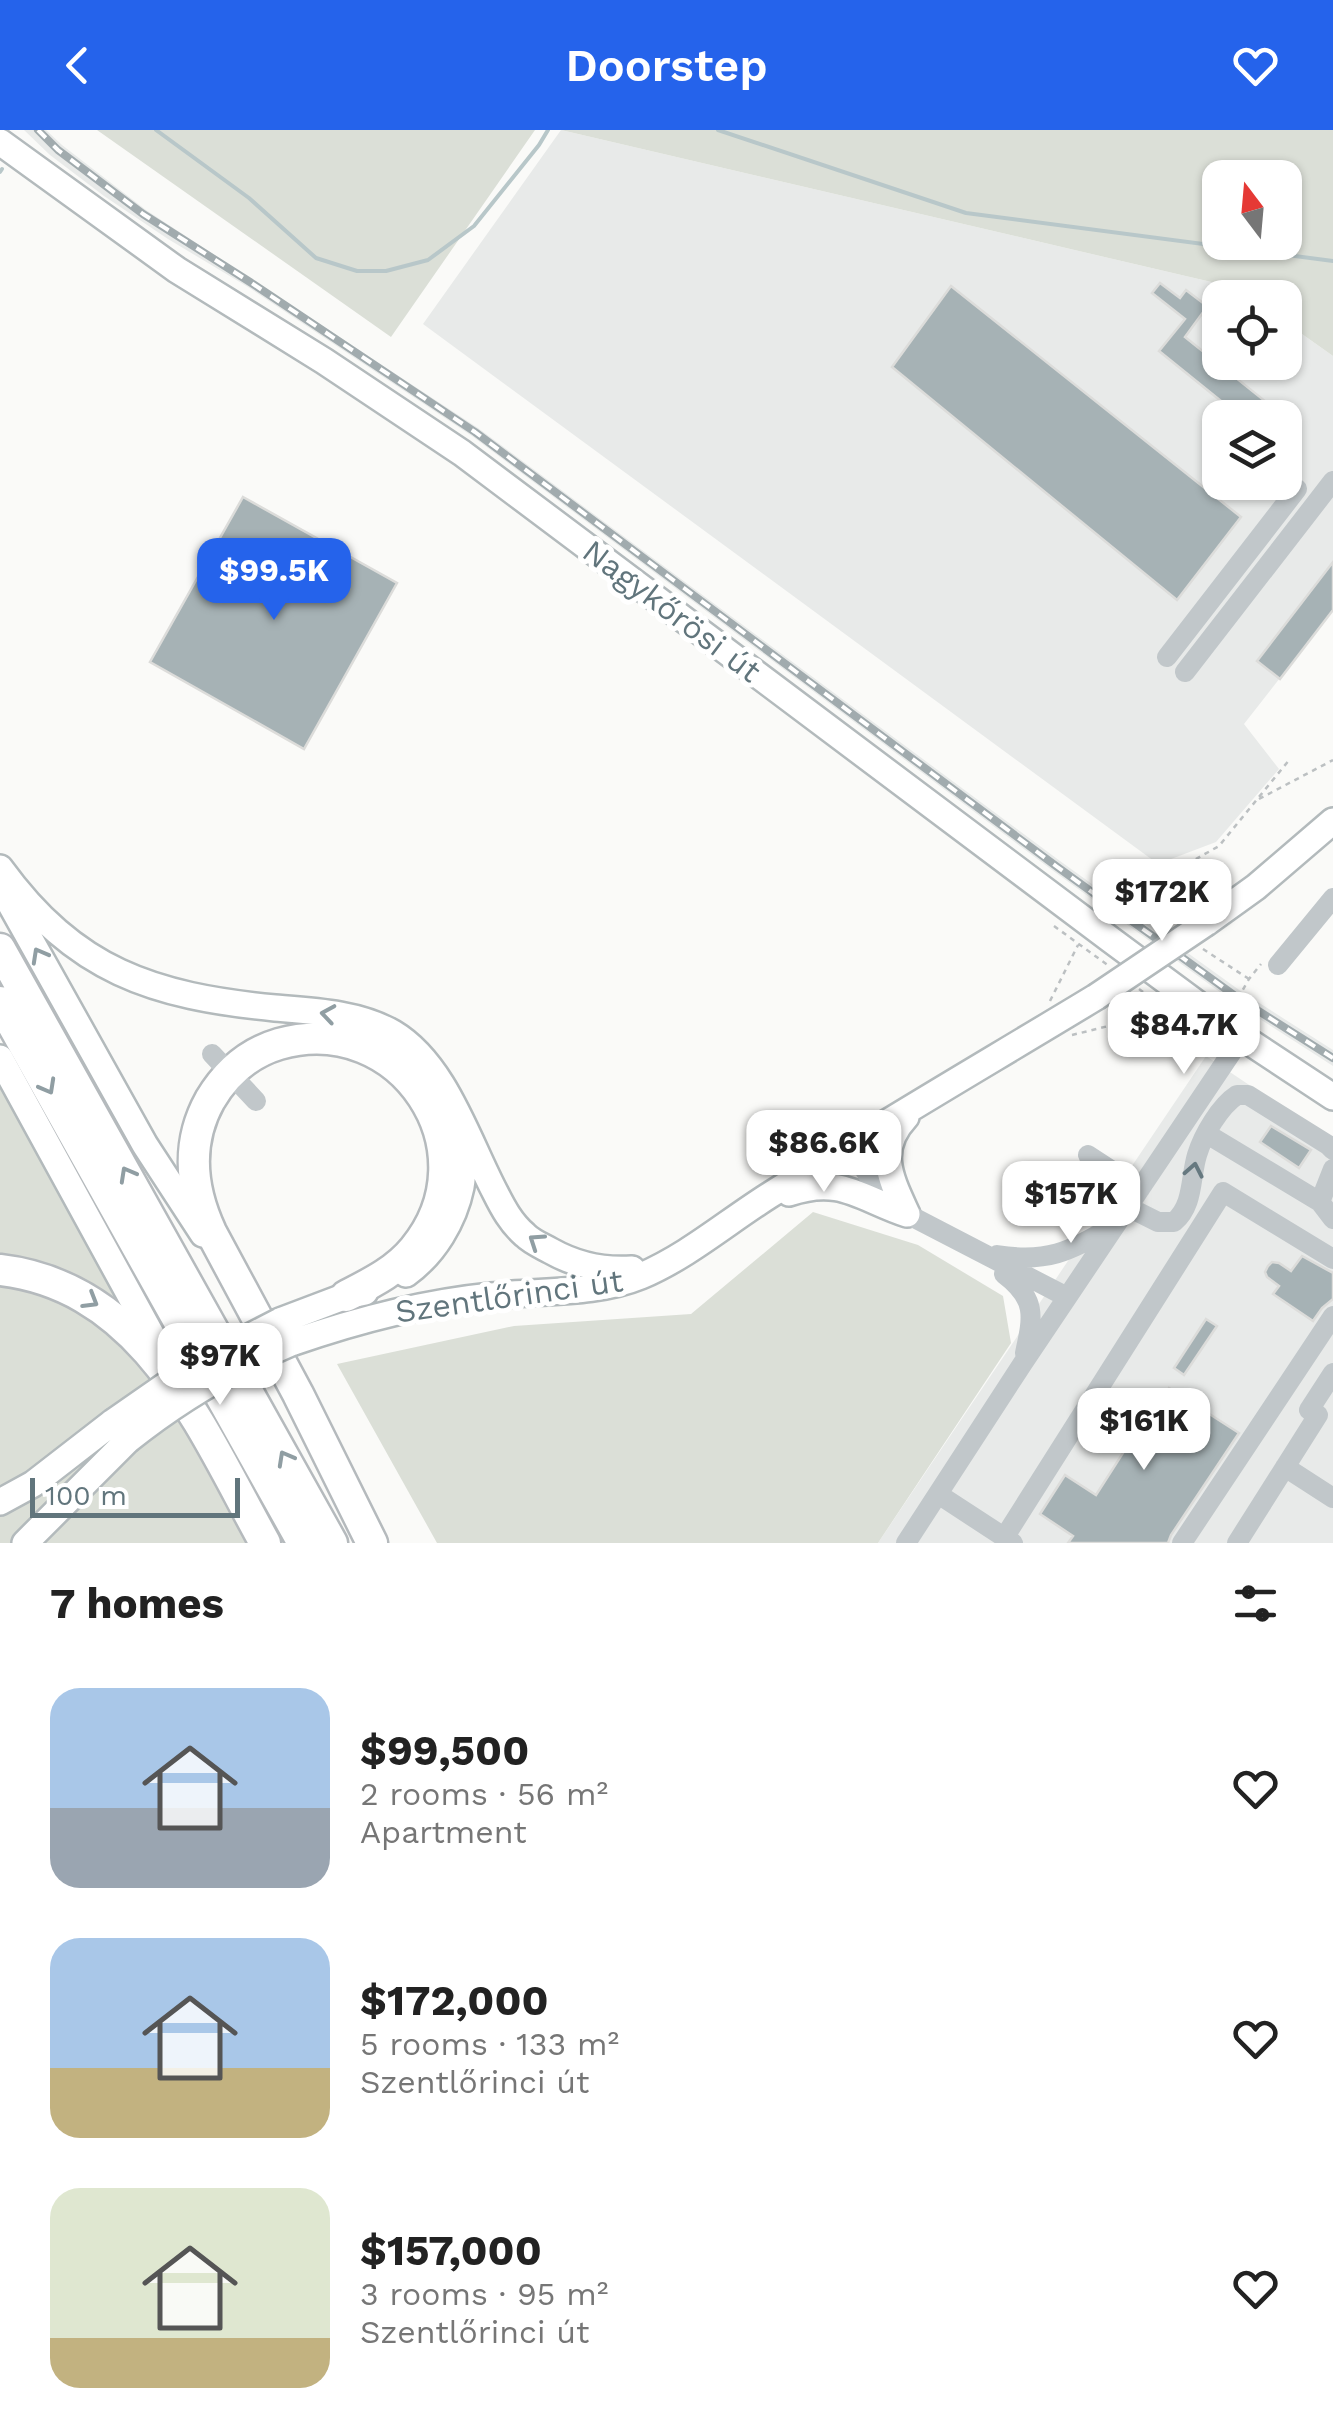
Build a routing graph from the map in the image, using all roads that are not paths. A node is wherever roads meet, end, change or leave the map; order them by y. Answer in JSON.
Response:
{"nodes":[{"id":1,"x":0,"y":142,"type":"edge"},
{"id":2,"x":1333,"y":480,"type":"edge"},
{"id":3,"x":1288,"y":500,"type":"edge"},
{"id":4,"x":1167,"y":657,"type":"dead end"},
{"id":5,"x":1185,"y":672,"type":"dead end"},
{"id":6,"x":1333,"y":822,"type":"edge"},
{"id":7,"x":0,"y":868,"type":"edge"},
{"id":8,"x":0,"y":886,"type":"edge"},
{"id":9,"x":1333,"y":898,"type":"edge"},
{"id":10,"x":0,"y":949,"type":"edge"},
{"id":11,"x":1278,"y":965,"type":"road end"},
{"id":12,"x":0,"y":1002,"type":"edge"},
{"id":13,"x":1242,"y":1036,"type":"junction"},
{"id":14,"x":0,"y":1058,"type":"edge"},
{"id":15,"x":221,"y":1063,"type":"junction"},
{"id":16,"x":1333,"y":1096,"type":"edge"},
{"id":17,"x":256,"y":1101,"type":"dead end"},
{"id":18,"x":916,"y":1106,"type":"junction"},
{"id":19,"x":464,"y":1129,"type":"junction"},
{"id":20,"x":1206,"y":1134,"type":"junction"},
{"id":21,"x":850,"y":1147,"type":"junction"},
{"id":22,"x":1333,"y":1150,"type":"edge"},
{"id":23,"x":1088,"y":1156,"type":"dead end"},
{"id":24,"x":1333,"y":1169,"type":"edge"},
{"id":25,"x":769,"y":1196,"type":"junction"},
{"id":26,"x":1128,"y":1206,"type":"junction"},
{"id":27,"x":1326,"y":1211,"type":"edge"},
{"id":28,"x":908,"y":1214,"type":"junction"},
{"id":29,"x":981,"y":1252,"type":"junction"},
{"id":30,"x":1333,"y":1260,"type":"edge"},
{"id":31,"x":662,"y":1266,"type":"junction"},
{"id":32,"x":0,"y":1270,"type":"edge"},
{"id":33,"x":346,"y":1296,"type":"junction"},
{"id":34,"x":1067,"y":1297,"type":"junction"},
{"id":35,"x":249,"y":1306,"type":"junction"},
{"id":36,"x":1333,"y":1316,"type":"edge"},
{"id":37,"x":285,"y":1332,"type":"junction"},
{"id":38,"x":1023,"y":1363,"type":"junction"},
{"id":39,"x":1333,"y":1373,"type":"edge"},
{"id":40,"x":190,"y":1409,"type":"junction"},
{"id":41,"x":1326,"y":1420,"type":"edge"},
{"id":42,"x":120,"y":1431,"type":"junction"},
{"id":43,"x":1285,"y":1467,"type":"junction"},
{"id":44,"x":938,"y":1494,"type":"junction"},
{"id":45,"x":1333,"y":1498,"type":"edge"},
{"id":46,"x":0,"y":1502,"type":"edge"},
{"id":47,"x":1008,"y":1540,"type":"edge"},
{"id":48,"x":25,"y":1543,"type":"edge"},
{"id":49,"x":265,"y":1543,"type":"edge"},
{"id":50,"x":303,"y":1543,"type":"edge"},
{"id":51,"x":332,"y":1543,"type":"edge"},
{"id":52,"x":372,"y":1543,"type":"edge"},
{"id":53,"x":906,"y":1543,"type":"edge"},
{"id":54,"x":1182,"y":1543,"type":"edge"},
{"id":55,"x":1237,"y":1543,"type":"edge"}],
"edges":[{"from":1,"to":13,"type":"main road","name":"Nagykőrösi út"},
{"from":2,"to":5,"type":"street"},
{"from":3,"to":4,"type":"street"},
{"from":6,"to":18,"type":"main road","name":"Szentlőrinci út","bridge":true},
{"from":19,"to":7,"type":"main road","one_way":true},
{"from":35,"to":8,"type":"main road","one_way":true},
{"from":9,"to":11,"type":"street"},
{"from":51,"to":10,"type":"highway","one_way":true},
{"from":12,"to":50,"type":"highway","one_way":true},
{"from":13,"to":16,"type":"main road","name":"Nagykőrösi út"},
{"from":13,"to":26,"type":"street"},
{"from":14,"to":40,"type":"main road"},
{"from":15,"to":17,"type":"street"},
{"from":15,"to":33,"type":"highway"},
{"from":15,"to":35,"type":"highway"},
{"from":18,"to":21,"type":"main road","name":"Szentlőrinci út"},
{"from":18,"to":28,"type":"main road"},
{"from":31,"to":19,"type":"main road","one_way":true},
{"from":19,"to":33,"type":"main road"},
{"from":20,"to":22,"type":"street"},
{"from":26,"to":20,"type":"street","one_way":true},
{"from":20,"to":27,"type":"street"},
{"from":21,"to":25,"type":"main road","name":"Szentlőrinci út"},
{"from":21,"to":28,"type":"street"},
{"from":23,"to":26,"type":"street"},
{"from":24,"to":27,"type":"street"},
{"from":25,"to":28,"type":"main road"},
{"from":25,"to":31,"type":"main road","name":"Szentlőrinci út"},
{"from":26,"to":29,"type":"street"},
{"from":26,"to":34,"type":"street"},
{"from":28,"to":29,"type":"street"},
{"from":29,"to":34,"type":"street"},
{"from":29,"to":38,"type":"street"},
{"from":30,"to":47,"type":"street"},
{"from":31,"to":37,"type":"main road","name":"Szentlőrinci út"},
{"from":32,"to":40,"type":"highway","one_way":true},
{"from":33,"to":37,"type":"main road"},
{"from":34,"to":38,"type":"street"},
{"from":35,"to":52,"type":"highway"},
{"from":36,"to":54,"type":"street"},
{"from":37,"to":42,"type":"main road","name":"Szentlőrinci út","bridge":true},
{"from":38,"to":44,"type":"street"},
{"from":39,"to":41,"type":"street"},
{"from":40,"to":49,"type":"highway"},
{"from":41,"to":43,"type":"street"},
{"from":42,"to":46,"type":"main road"},
{"from":42,"to":48,"type":"main road","name":"Szentlőrinci út"},
{"from":43,"to":45,"type":"street"},
{"from":43,"to":55,"type":"street"},
{"from":44,"to":47,"type":"street"},
{"from":44,"to":53,"type":"street"}]}
